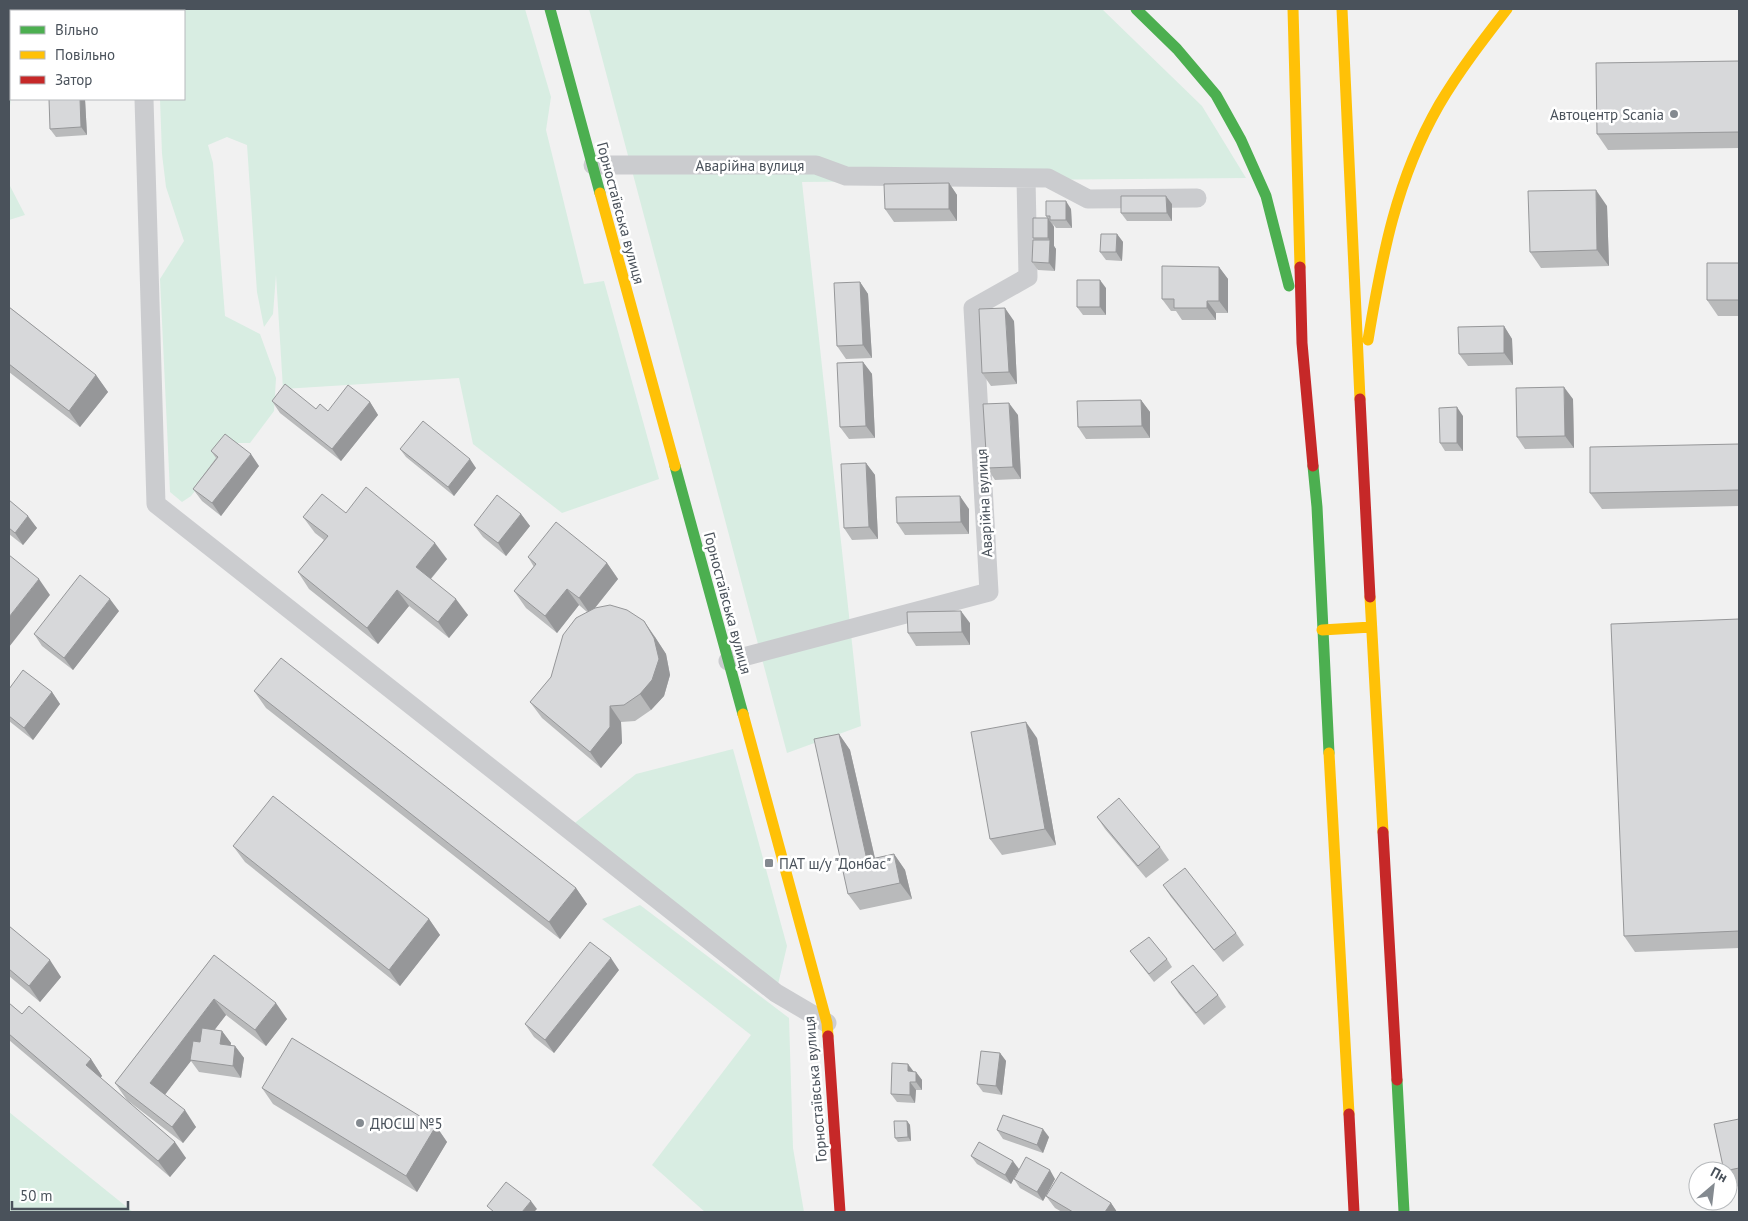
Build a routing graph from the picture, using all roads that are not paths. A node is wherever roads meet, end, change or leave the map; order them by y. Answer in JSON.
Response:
{"nodes":[{"id":1,"x":550,"y":9,"type":"edge"},
{"id":2,"x":1136,"y":9,"type":"edge"},
{"id":3,"x":1293,"y":9,"type":"edge"},
{"id":4,"x":1342,"y":9,"type":"edge"},
{"id":5,"x":1507,"y":9,"type":"edge"},
{"id":6,"x":144,"y":100,"type":"edge"},
{"id":7,"x":593,"y":165,"type":"junction"},
{"id":8,"x":1026,"y":178,"type":"junction"},
{"id":9,"x":1197,"y":198,"type":"dead end"},
{"id":10,"x":1302,"y":344,"type":"junction"},
{"id":11,"x":1360,"y":391,"type":"junction"},
{"id":12,"x":1372,"y":628,"type":"junction"},
{"id":13,"x":1322,"y":630,"type":"junction"},
{"id":14,"x":728,"y":661,"type":"junction"},
{"id":15,"x":827,"y":1023,"type":"junction"},
{"id":16,"x":840,"y":1212,"type":"edge"},
{"id":17,"x":1354,"y":1212,"type":"edge"},
{"id":18,"x":1404,"y":1212,"type":"edge"}],
"edges":[{"from":1,"to":7,"type":"main road","name":"Горностаївська вулиця"},
{"from":2,"to":10,"type":"main road"},
{"from":3,"to":10,"type":"main road"},
{"from":4,"to":11,"type":"main road"},
{"from":5,"to":11,"type":"main road"},
{"from":6,"to":15,"type":"street"},
{"from":7,"to":8,"type":"street","name":"Аварійна вулиця"},
{"from":7,"to":14,"type":"main road","name":"Горностаївська вулиця"},
{"from":8,"to":9,"type":"street","name":"Аварійна вулиця"},
{"from":8,"to":14,"type":"street","name":"Аварійна вулиця"},
{"from":10,"to":13,"type":"main road"},
{"from":11,"to":12,"type":"main road"},
{"from":12,"to":13,"type":"main road"},
{"from":12,"to":18,"type":"main road"},
{"from":13,"to":17,"type":"main road"},
{"from":14,"to":15,"type":"main road","name":"Горностаївська вулиця"},
{"from":15,"to":16,"type":"main road","name":"Горностаївська вулиця"}]}
